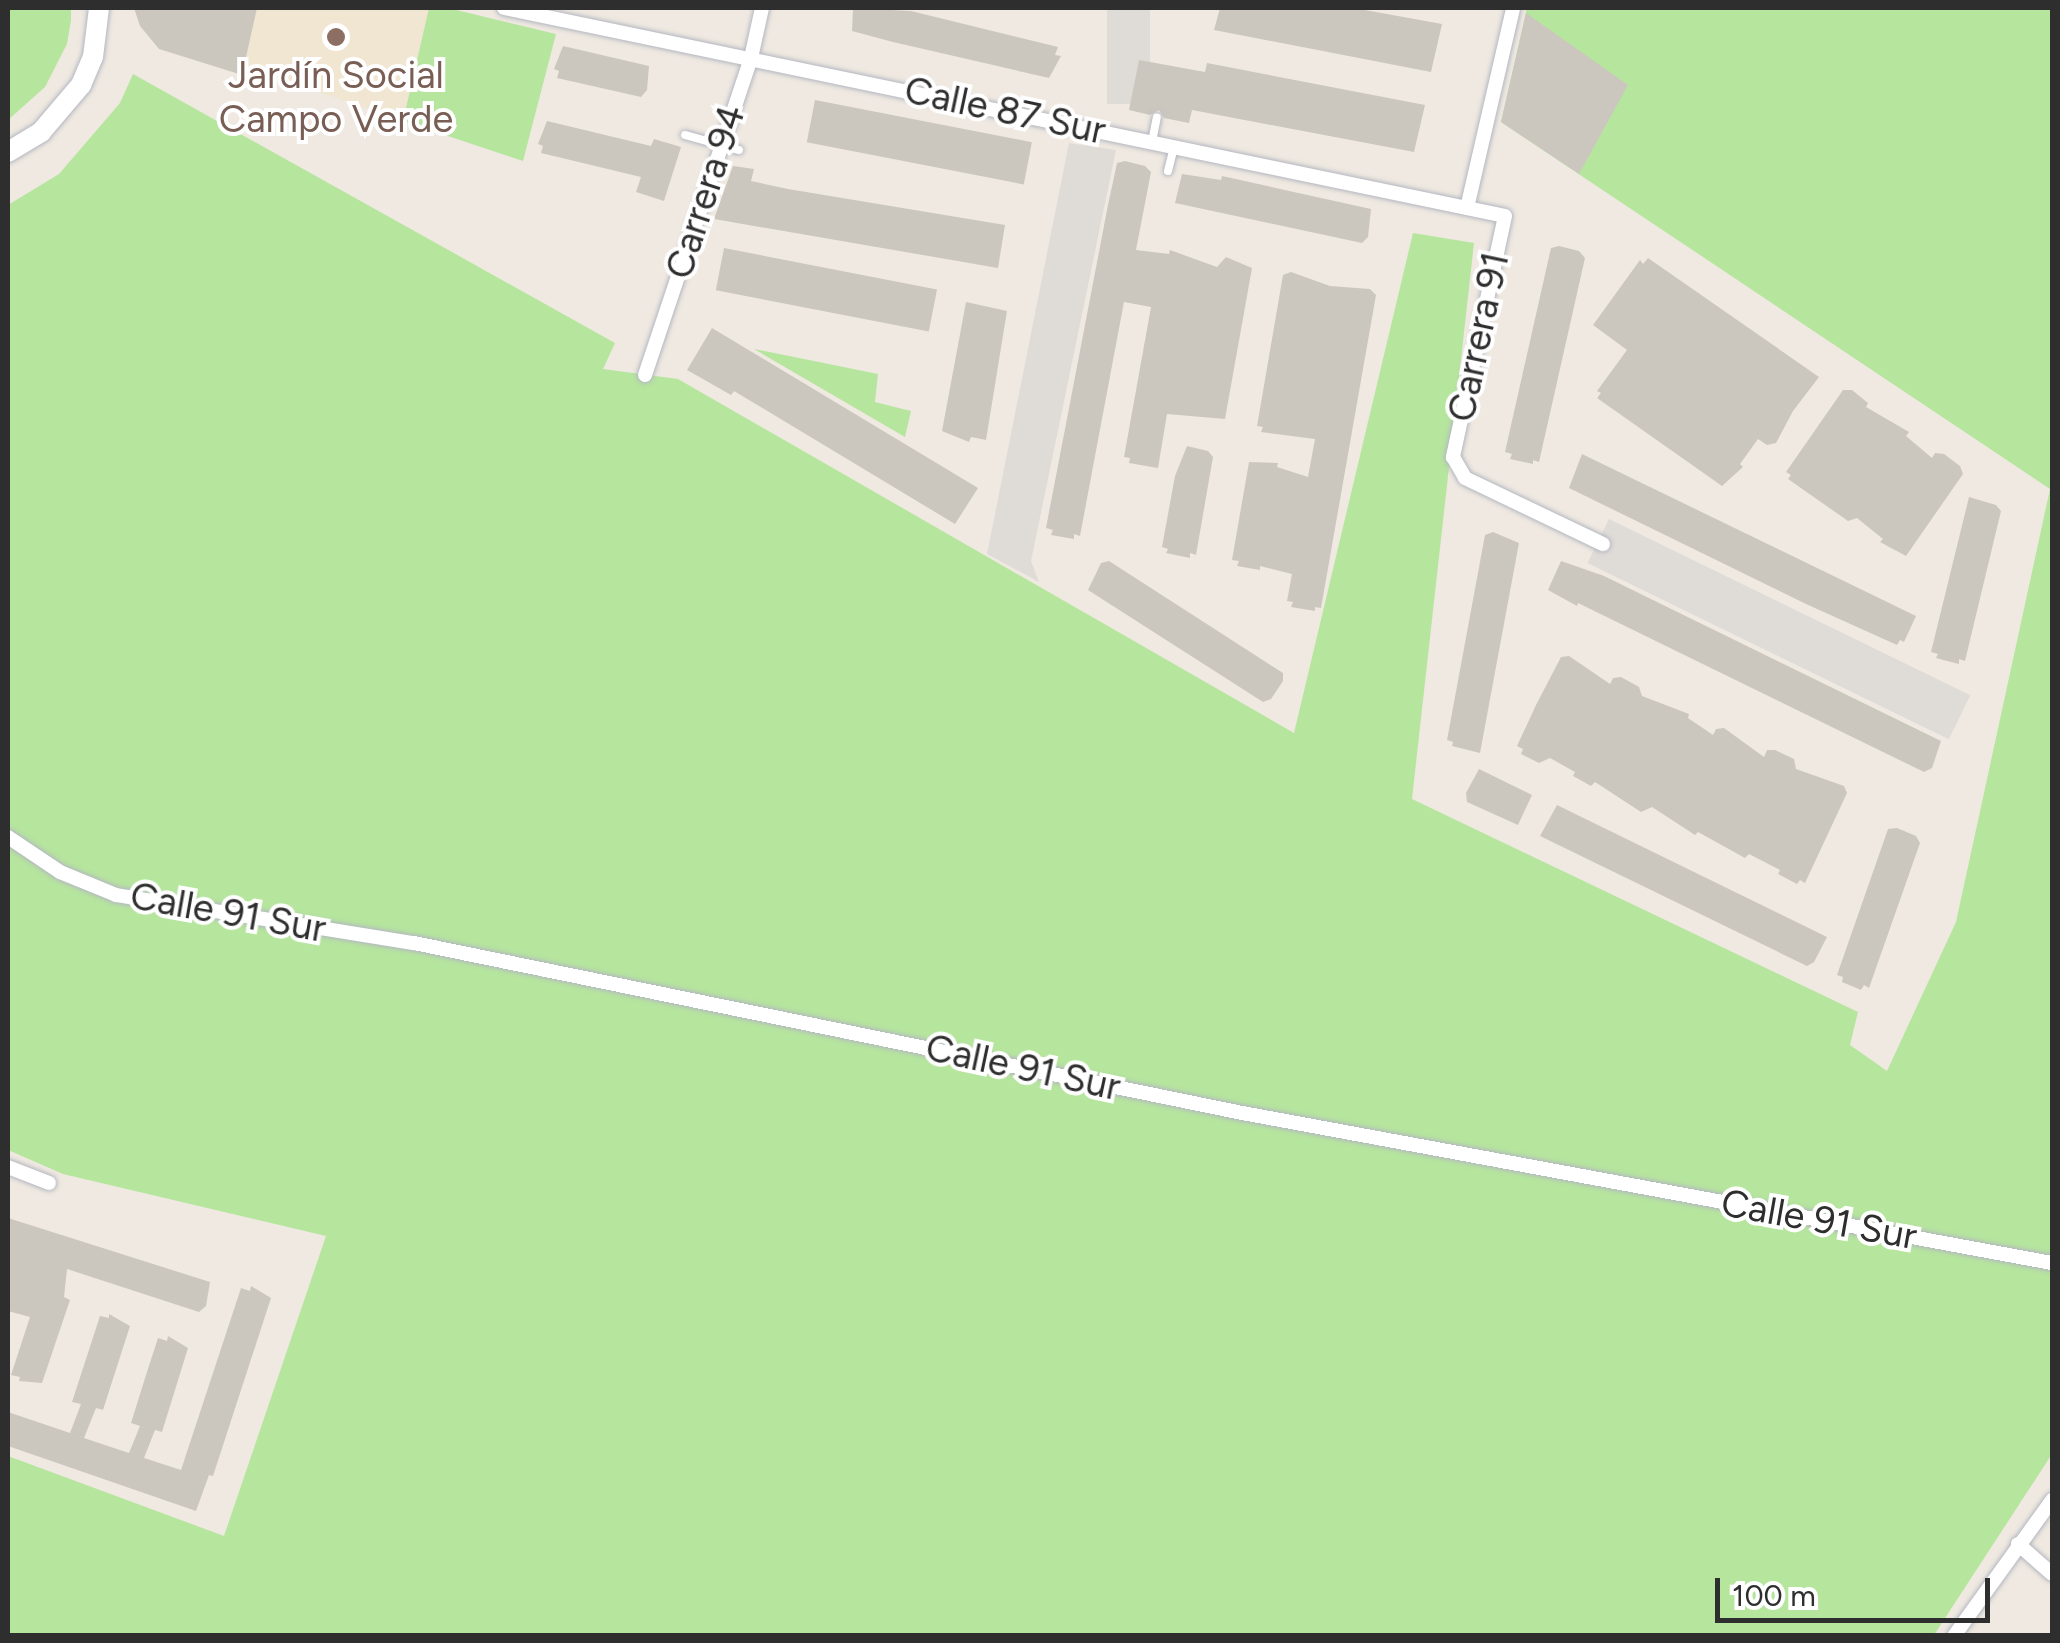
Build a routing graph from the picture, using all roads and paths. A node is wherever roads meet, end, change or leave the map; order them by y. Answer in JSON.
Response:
{"nodes":[{"id":1,"x":100,"y":8,"type":"edge"},
{"id":2,"x":504,"y":8,"type":"edge"},
{"id":3,"x":762,"y":8,"type":"edge"},
{"id":4,"x":1513,"y":8,"type":"edge"},
{"id":5,"x":751,"y":58,"type":"junction"},
{"id":6,"x":1156,"y":117,"type":"dead end"},
{"id":7,"x":685,"y":135,"type":"dead end"},
{"id":8,"x":1152,"y":142,"type":"junction"},
{"id":9,"x":722,"y":144,"type":"junction"},
{"id":10,"x":1174,"y":147,"type":"junction"},
{"id":11,"x":739,"y":150,"type":"dead end"},
{"id":12,"x":8,"y":154,"type":"edge"},
{"id":13,"x":1168,"y":171,"type":"dead end"},
{"id":14,"x":1468,"y":208,"type":"junction"},
{"id":15,"x":1505,"y":216,"type":"joint"},
{"id":16,"x":645,"y":375,"type":"dead end"},
{"id":17,"x":1603,"y":544,"type":"dead end"},
{"id":18,"x":8,"y":838,"type":"edge"},
{"id":19,"x":8,"y":1167,"type":"edge"},
{"id":20,"x":49,"y":1183,"type":"dead end"},
{"id":21,"x":2052,"y":1263,"type":"edge"},
{"id":22,"x":2052,"y":1500,"type":"edge"},
{"id":23,"x":2018,"y":1544,"type":"junction"},
{"id":24,"x":2052,"y":1574,"type":"edge"},
{"id":25,"x":1954,"y":1636,"type":"edge"}],
"edges":[{"from":1,"to":12,"type":"main road"},
{"from":2,"to":5,"type":"street","name":"Calle 87 Sur"},
{"from":3,"to":5,"type":"street","name":"Carrera 94"},
{"from":4,"to":14,"type":"street","name":"Carrera 91"},
{"from":5,"to":8,"type":"street","name":"Calle 87 Sur"},
{"from":5,"to":9,"type":"street","name":"Carrera 94"},
{"from":6,"to":8,"type":"lane"},
{"from":7,"to":9,"type":"lane"},
{"from":8,"to":10,"type":"street","name":"Calle 87 Sur"},
{"from":9,"to":11,"type":"lane"},
{"from":9,"to":16,"type":"street","name":"Carrera 94"},
{"from":10,"to":13,"type":"lane"},
{"from":10,"to":14,"type":"street","name":"Calle 87 Sur"},
{"from":14,"to":15,"type":"street","name":"Calle 87 Sur"},
{"from":15,"to":17,"type":"street","name":"Carrera 91"},
{"from":18,"to":21,"type":"street","name":"Calle 91 Sur"},
{"from":19,"to":20,"type":"street"},
{"from":22,"to":23,"type":"street"},
{"from":23,"to":24,"type":"street"},
{"from":23,"to":25,"type":"street"}]}
